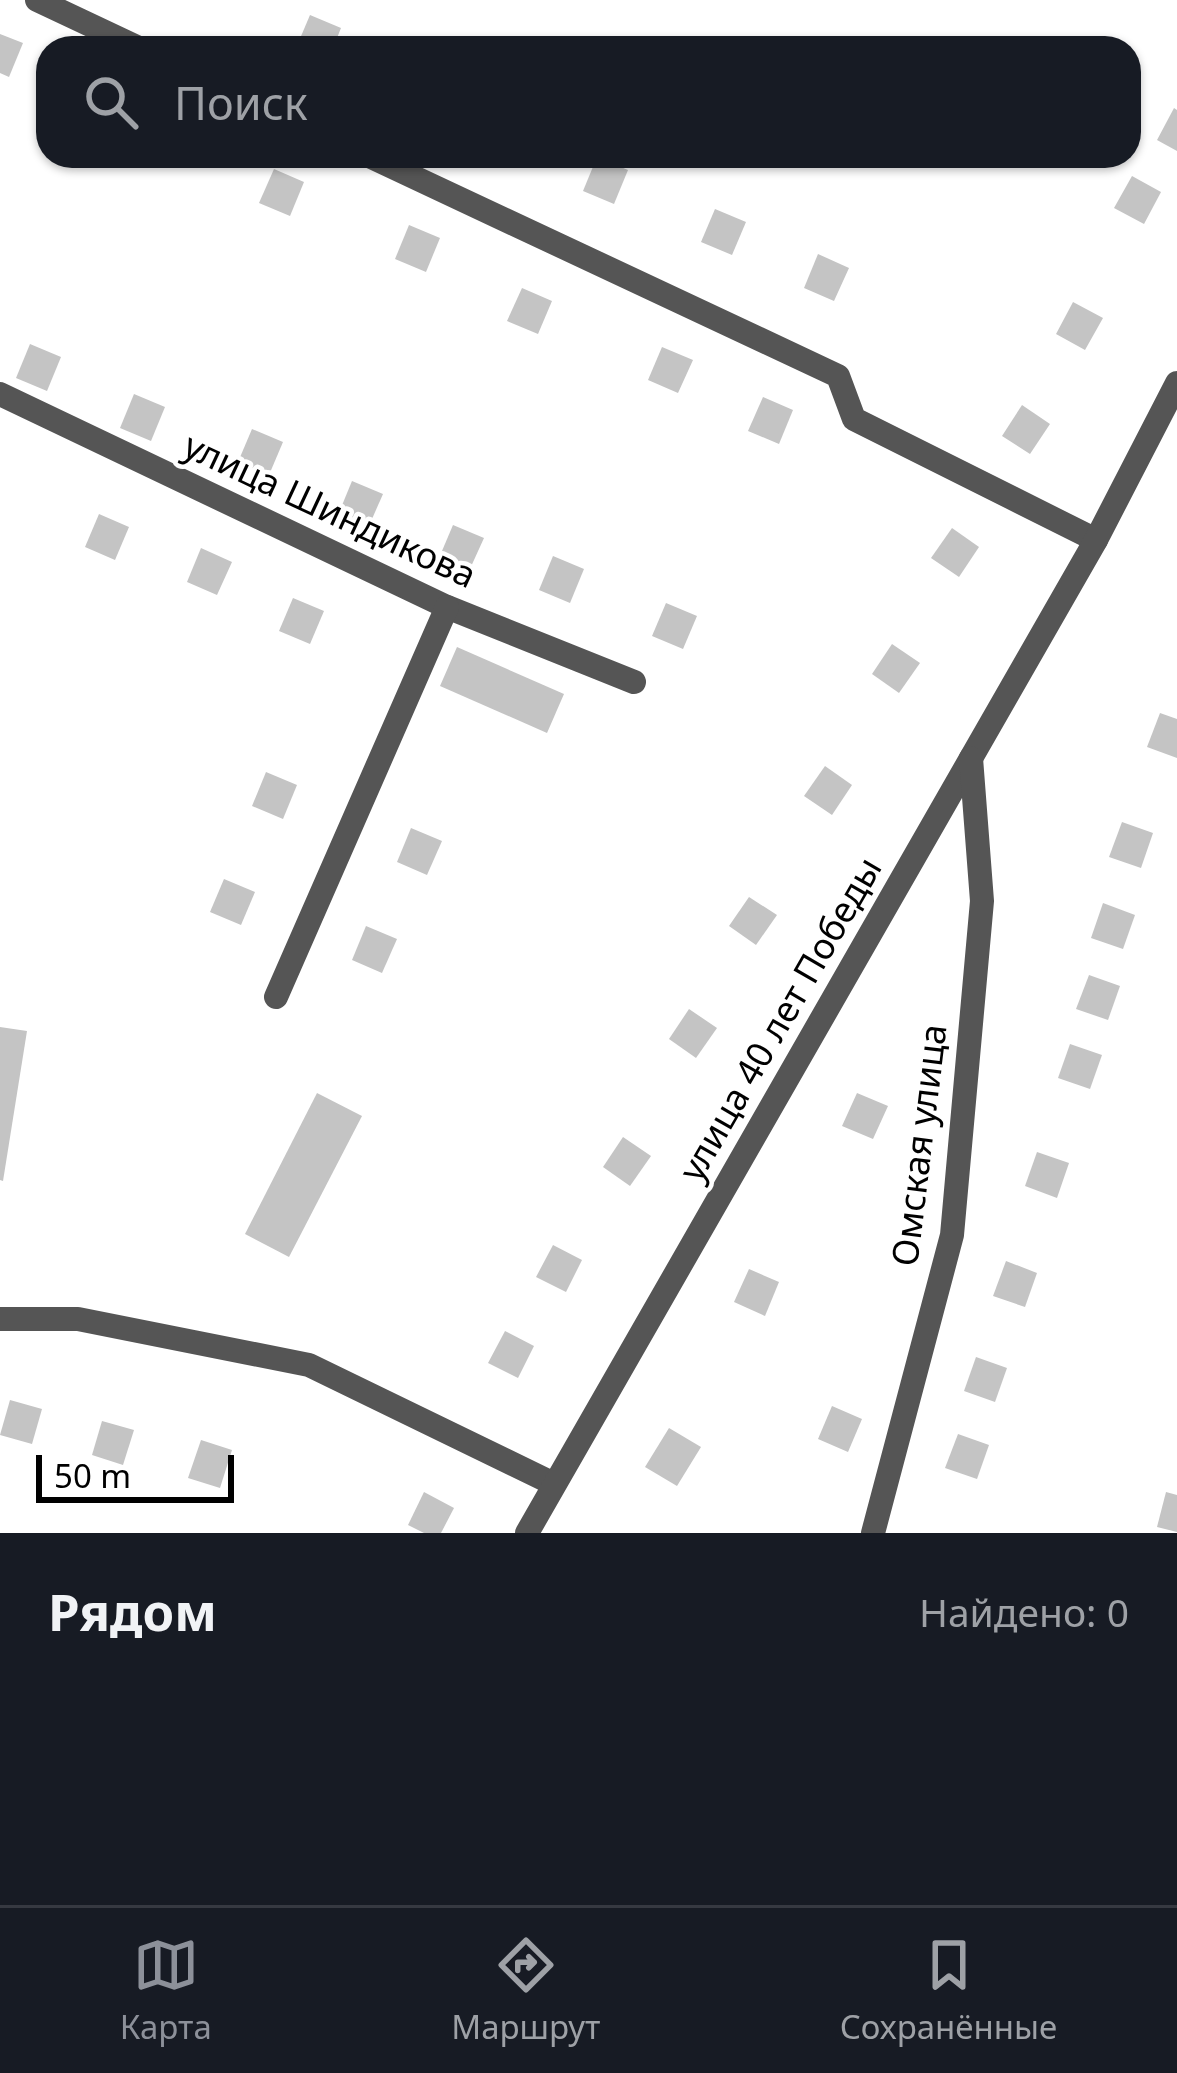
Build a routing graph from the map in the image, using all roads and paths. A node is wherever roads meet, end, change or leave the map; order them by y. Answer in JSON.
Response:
{"nodes":[{"id":1,"x":37,"y":0,"type":"edge"},
{"id":2,"x":114,"y":36,"type":"edge"},
{"id":3,"x":395,"y":168,"type":"edge"},
{"id":4,"x":1177,"y":382,"type":"edge"},
{"id":5,"x":0,"y":394,"type":"edge"},
{"id":6,"x":1096,"y":541,"type":"junction"},
{"id":7,"x":447,"y":607,"type":"junction"},
{"id":8,"x":634,"y":682,"type":"dead end"},
{"id":9,"x":971,"y":758,"type":"junction"},
{"id":10,"x":276,"y":997,"type":"dead end"},
{"id":11,"x":0,"y":1319,"type":"edge"},
{"id":12,"x":554,"y":1484,"type":"junction"},
{"id":13,"x":527,"y":1533,"type":"edge"},
{"id":14,"x":873,"y":1533,"type":"edge"}],
"edges":[{"from":1,"to":2,"type":"street"},
{"from":3,"to":6,"type":"street"},
{"from":4,"to":6,"type":"street","name":"улица 40 лет Победы"},
{"from":5,"to":7,"type":"street","name":"улица Шиндикова"},
{"from":6,"to":9,"type":"street","name":"улица 40 лет Победы"},
{"from":7,"to":8,"type":"street","name":"улица Шиндикова"},
{"from":7,"to":10,"type":"street"},
{"from":9,"to":12,"type":"street","name":"улица 40 лет Победы"},
{"from":9,"to":14,"type":"street","name":"Омская улица"},
{"from":11,"to":12,"type":"street"},
{"from":12,"to":13,"type":"street","name":"улица 40 лет Победы"}]}
